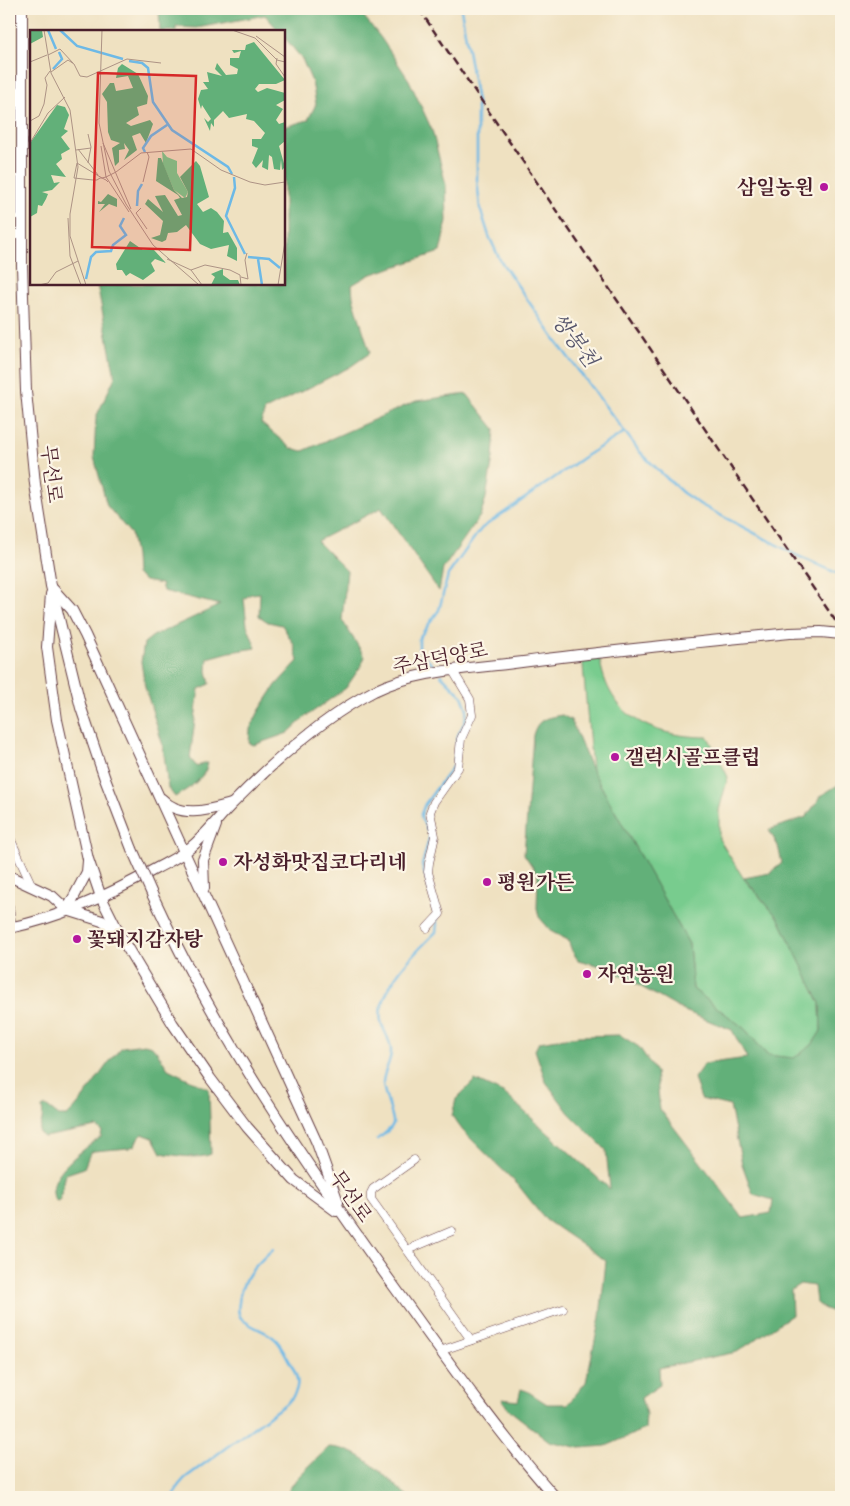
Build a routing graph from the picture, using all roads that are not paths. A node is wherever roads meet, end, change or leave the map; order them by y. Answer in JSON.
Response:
{"nodes":[{"id":1,"x":22,"y":9,"type":"edge"},
{"id":2,"x":51,"y":586,"type":"junction"},
{"id":3,"x":841,"y":634,"type":"edge"},
{"id":4,"x":451,"y":671,"type":"junction"},
{"id":5,"x":158,"y":795,"type":"junction"},
{"id":6,"x":232,"y":804,"type":"junction"},
{"id":7,"x":218,"y":819,"type":"junction"},
{"id":8,"x":9,"y":836,"type":"edge"},
{"id":9,"x":185,"y":852,"type":"junction"},
{"id":10,"x":88,"y":859,"type":"junction"},
{"id":11,"x":9,"y":876,"type":"edge"},
{"id":12,"x":32,"y":886,"type":"junction"},
{"id":13,"x":101,"y":897,"type":"junction"},
{"id":14,"x":205,"y":897,"type":"junction"},
{"id":15,"x":9,"y":906,"type":"edge"},
{"id":16,"x":67,"y":910,"type":"junction"},
{"id":17,"x":10,"y":927,"type":"edge"},
{"id":18,"x":427,"y":928,"type":"dead end"},
{"id":19,"x":122,"y":939,"type":"junction"},
{"id":20,"x":414,"y":1160,"type":"dead end"},
{"id":21,"x":343,"y":1216,"type":"junction"},
{"id":22,"x":452,"y":1230,"type":"dead end"},
{"id":23,"x":407,"y":1250,"type":"junction"},
{"id":24,"x":563,"y":1309,"type":"dead end"},
{"id":25,"x":471,"y":1340,"type":"junction"},
{"id":26,"x":440,"y":1351,"type":"junction"},
{"id":27,"x":555,"y":1497,"type":"edge"}],
"edges":[{"from":1,"to":2,"type":"street","name":"무선로"},
{"from":2,"to":5,"type":"street"},
{"from":2,"to":10,"type":"street"},
{"from":2,"to":21,"type":"street","name":"무선로","bridge":true},
{"from":3,"to":4,"type":"street","name":"주삼덕양로"},
{"from":4,"to":6,"type":"street","name":"주삼덕양로"},
{"from":4,"to":18,"type":"street"},
{"from":5,"to":6,"type":"street"},
{"from":5,"to":9,"type":"street"},
{"from":6,"to":7,"type":"street","name":"주삼덕양로"},
{"from":7,"to":9,"type":"street","name":"주삼덕양로"},
{"from":7,"to":14,"type":"street"},
{"from":8,"to":12,"type":"street"},
{"from":9,"to":13,"type":"street","name":"주삼덕양로"},
{"from":9,"to":14,"type":"street"},
{"from":10,"to":13,"type":"street"},
{"from":10,"to":16,"type":"street"},
{"from":11,"to":12,"type":"street"},
{"from":12,"to":16,"type":"street"},
{"from":13,"to":16,"type":"street","name":"주삼덕양로"},
{"from":13,"to":19,"type":"street"},
{"from":14,"to":21,"type":"street"},
{"from":15,"to":17,"type":"street"},
{"from":16,"to":17,"type":"street","name":"주삼덕양로"},
{"from":16,"to":19,"type":"street"},
{"from":19,"to":21,"type":"street"},
{"from":20,"to":23,"type":"street"},
{"from":21,"to":26,"type":"street","name":"무선로"},
{"from":22,"to":23,"type":"street"},
{"from":23,"to":25,"type":"street"},
{"from":24,"to":25,"type":"street"},
{"from":25,"to":26,"type":"street"},
{"from":26,"to":27,"type":"street","name":"무선로"}]}
